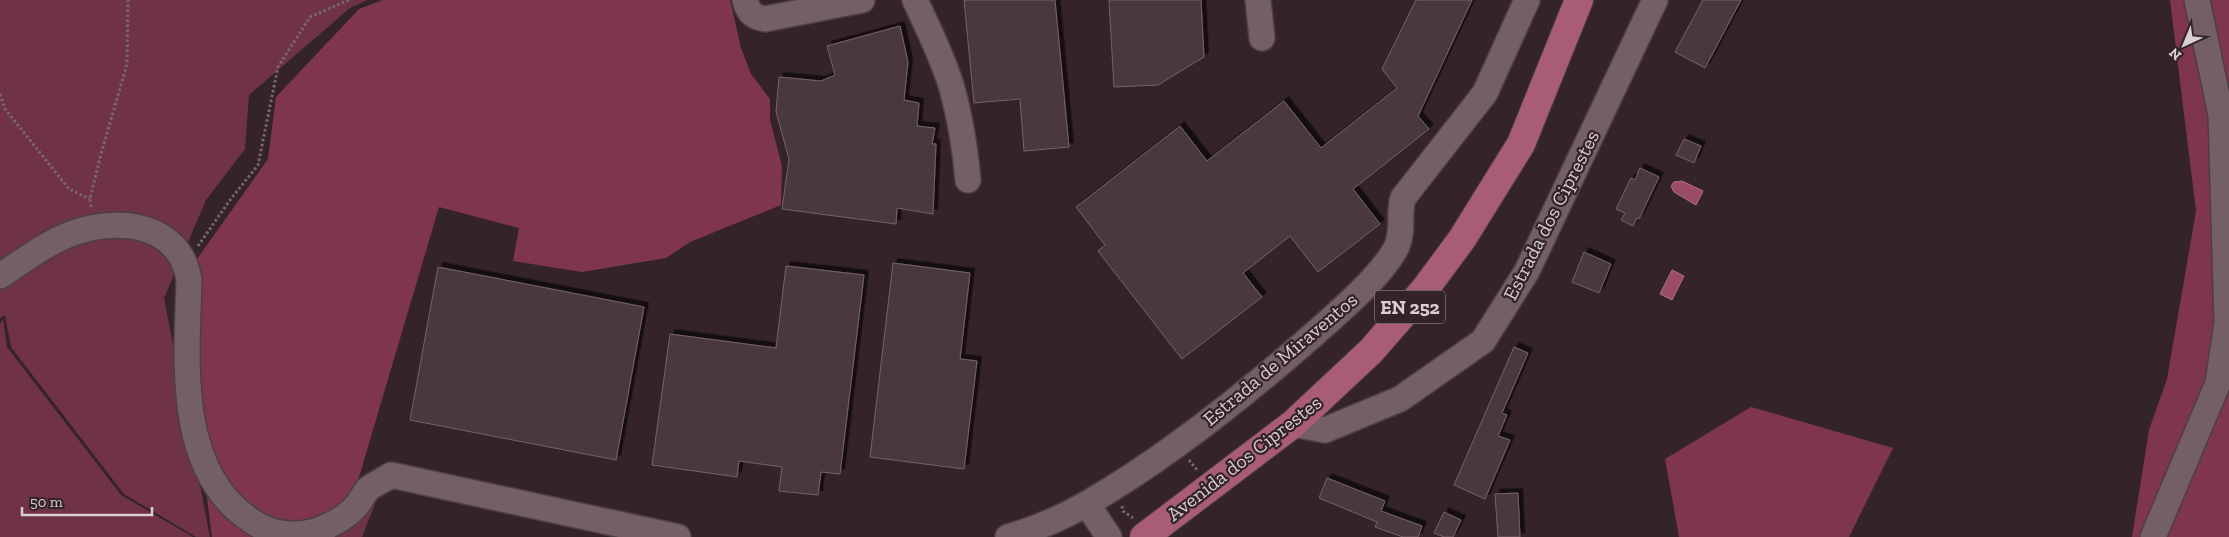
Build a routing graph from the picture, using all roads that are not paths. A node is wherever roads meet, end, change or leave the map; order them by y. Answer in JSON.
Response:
{"nodes":[{"id":1,"x":745,"y":0,"type":"edge"},
{"id":2,"x":862,"y":0,"type":"edge"},
{"id":3,"x":915,"y":0,"type":"edge"},
{"id":4,"x":1258,"y":0,"type":"edge"},
{"id":5,"x":1527,"y":0,"type":"edge"},
{"id":6,"x":1579,"y":0,"type":"edge"},
{"id":7,"x":1655,"y":0,"type":"edge"},
{"id":8,"x":2197,"y":0,"type":"edge"},
{"id":9,"x":1262,"y":38,"type":"dead end"},
{"id":10,"x":968,"y":180,"type":"dead end"},
{"id":11,"x":0,"y":276,"type":"edge"},
{"id":12,"x":1293,"y":424,"type":"junction"},
{"id":13,"x":1087,"y":504,"type":"junction"},
{"id":14,"x":357,"y":506,"type":"junction"},
{"id":15,"x":342,"y":537,"type":"edge"},
{"id":16,"x":678,"y":537,"type":"edge"},
{"id":17,"x":1008,"y":537,"type":"edge"},
{"id":18,"x":1109,"y":537,"type":"edge"},
{"id":19,"x":1144,"y":537,"type":"edge"},
{"id":20,"x":2153,"y":537,"type":"edge"}],
"edges":[{"from":1,"to":2,"type":"street"},
{"from":3,"to":10,"type":"street"},
{"from":4,"to":9,"type":"street"},
{"from":5,"to":13,"type":"street","name":"Estrada de Miraventos"},
{"from":6,"to":12,"type":"main road","name":"Avenida dos Ciprestes","number":"EN 252"},
{"from":7,"to":12,"type":"street","name":"Estrada dos Ciprestes"},
{"from":8,"to":20,"type":"street"},
{"from":11,"to":14,"type":"street"},
{"from":12,"to":19,"type":"main road","name":"Avenida dos Ciprestes","number":"EN 252"},
{"from":13,"to":17,"type":"street","name":"Estrada de Miraventos"},
{"from":13,"to":18,"type":"street"},
{"from":14,"to":15,"type":"street"},
{"from":14,"to":16,"type":"street"}]}
